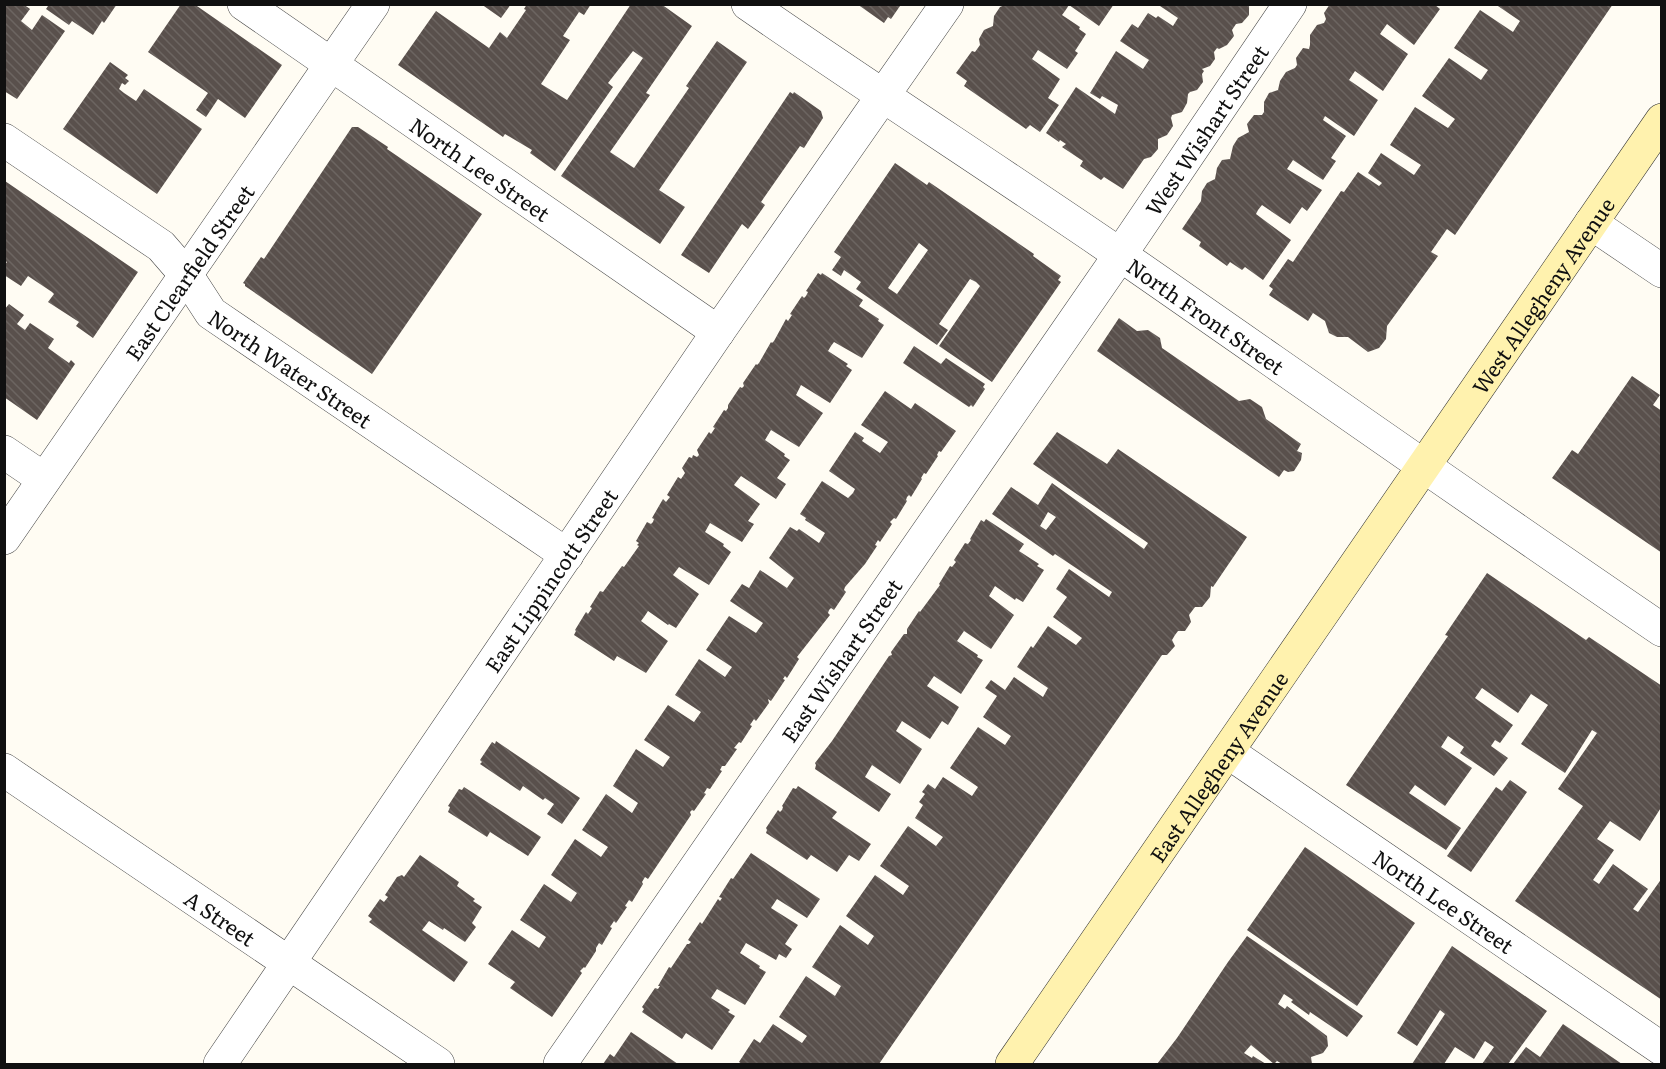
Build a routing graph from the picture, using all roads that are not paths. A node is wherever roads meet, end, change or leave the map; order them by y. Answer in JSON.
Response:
{"nodes":[{"id":1,"x":244,"y":4,"type":"edge"},
{"id":2,"x":373,"y":4,"type":"edge"},
{"id":3,"x":748,"y":4,"type":"edge"},
{"id":4,"x":947,"y":4,"type":"edge"},
{"id":5,"x":1290,"y":4,"type":"edge"},
{"id":6,"x":331,"y":65,"type":"junction"},
{"id":7,"x":883,"y":98,"type":"junction"},
{"id":8,"x":1662,"y":120,"type":"edge"},
{"id":9,"x":4,"y":140,"type":"edge"},
{"id":10,"x":1591,"y":223,"type":"junction"},
{"id":11,"x":1120,"y":255,"type":"junction"},
{"id":12,"x":1662,"y":271,"type":"edge"},
{"id":13,"x":187,"y":276,"type":"junction"},
{"id":14,"x":718,"y":332,"type":"junction"},
{"id":15,"x":4,"y":452,"type":"edge"},
{"id":16,"x":1423,"y":467,"type":"junction"},
{"id":17,"x":44,"y":479,"type":"junction"},
{"id":18,"x":4,"y":538,"type":"edge"},
{"id":19,"x":567,"y":555,"type":"junction"},
{"id":20,"x":1662,"y":630,"type":"edge"},
{"id":21,"x":1228,"y":752,"type":"junction"},
{"id":22,"x":4,"y":770,"type":"edge"},
{"id":23,"x":290,"y":964,"type":"junction"},
{"id":24,"x":1662,"y":1049,"type":"edge"},
{"id":25,"x":220,"y":1065,"type":"edge"},
{"id":26,"x":438,"y":1065,"type":"edge"},
{"id":27,"x":560,"y":1065,"type":"edge"},
{"id":28,"x":1012,"y":1065,"type":"edge"}],
"edges":[{"from":1,"to":6,"type":"street","name":"North Lee Street"},
{"from":2,"to":6,"type":"street","name":"East Clearfield Street"},
{"from":3,"to":7,"type":"street","name":"North Front Street"},
{"from":4,"to":7,"type":"street","name":"East Lippincott Street"},
{"from":5,"to":11,"type":"street","name":"West Wishart Street"},
{"from":6,"to":13,"type":"street","name":"East Clearfield Street"},
{"from":6,"to":14,"type":"street","name":"North Lee Street"},
{"from":7,"to":11,"type":"street","name":"North Front Street"},
{"from":7,"to":14,"type":"street","name":"East Lippincott Street"},
{"from":8,"to":10,"type":"main road","name":"West Allegheny Avenue"},
{"from":9,"to":13,"type":"street","name":"North Water Street"},
{"from":10,"to":12,"type":"street"},
{"from":10,"to":16,"type":"main road","name":"West Allegheny Avenue"},
{"from":11,"to":16,"type":"street","name":"North Front Street"},
{"from":11,"to":27,"type":"street","name":"East Wishart Street"},
{"from":13,"to":17,"type":"street","name":"East Clearfield Street"},
{"from":13,"to":19,"type":"street","name":"North Water Street"},
{"from":14,"to":19,"type":"street","name":"East Lippincott Street"},
{"from":15,"to":17,"type":"street"},
{"from":16,"to":20,"type":"street","name":"North Front Street"},
{"from":16,"to":21,"type":"main road","name":"East Allegheny Avenue"},
{"from":17,"to":18,"type":"street","name":"East Clearfield Street"},
{"from":19,"to":23,"type":"street","name":"East Lippincott Street"},
{"from":21,"to":24,"type":"street","name":"North Lee Street"},
{"from":21,"to":28,"type":"main road","name":"East Allegheny Avenue"},
{"from":22,"to":23,"type":"street","name":"A Street"},
{"from":23,"to":25,"type":"street","name":"East Lippincott Street"},
{"from":23,"to":26,"type":"street","name":"A Street"}]}
